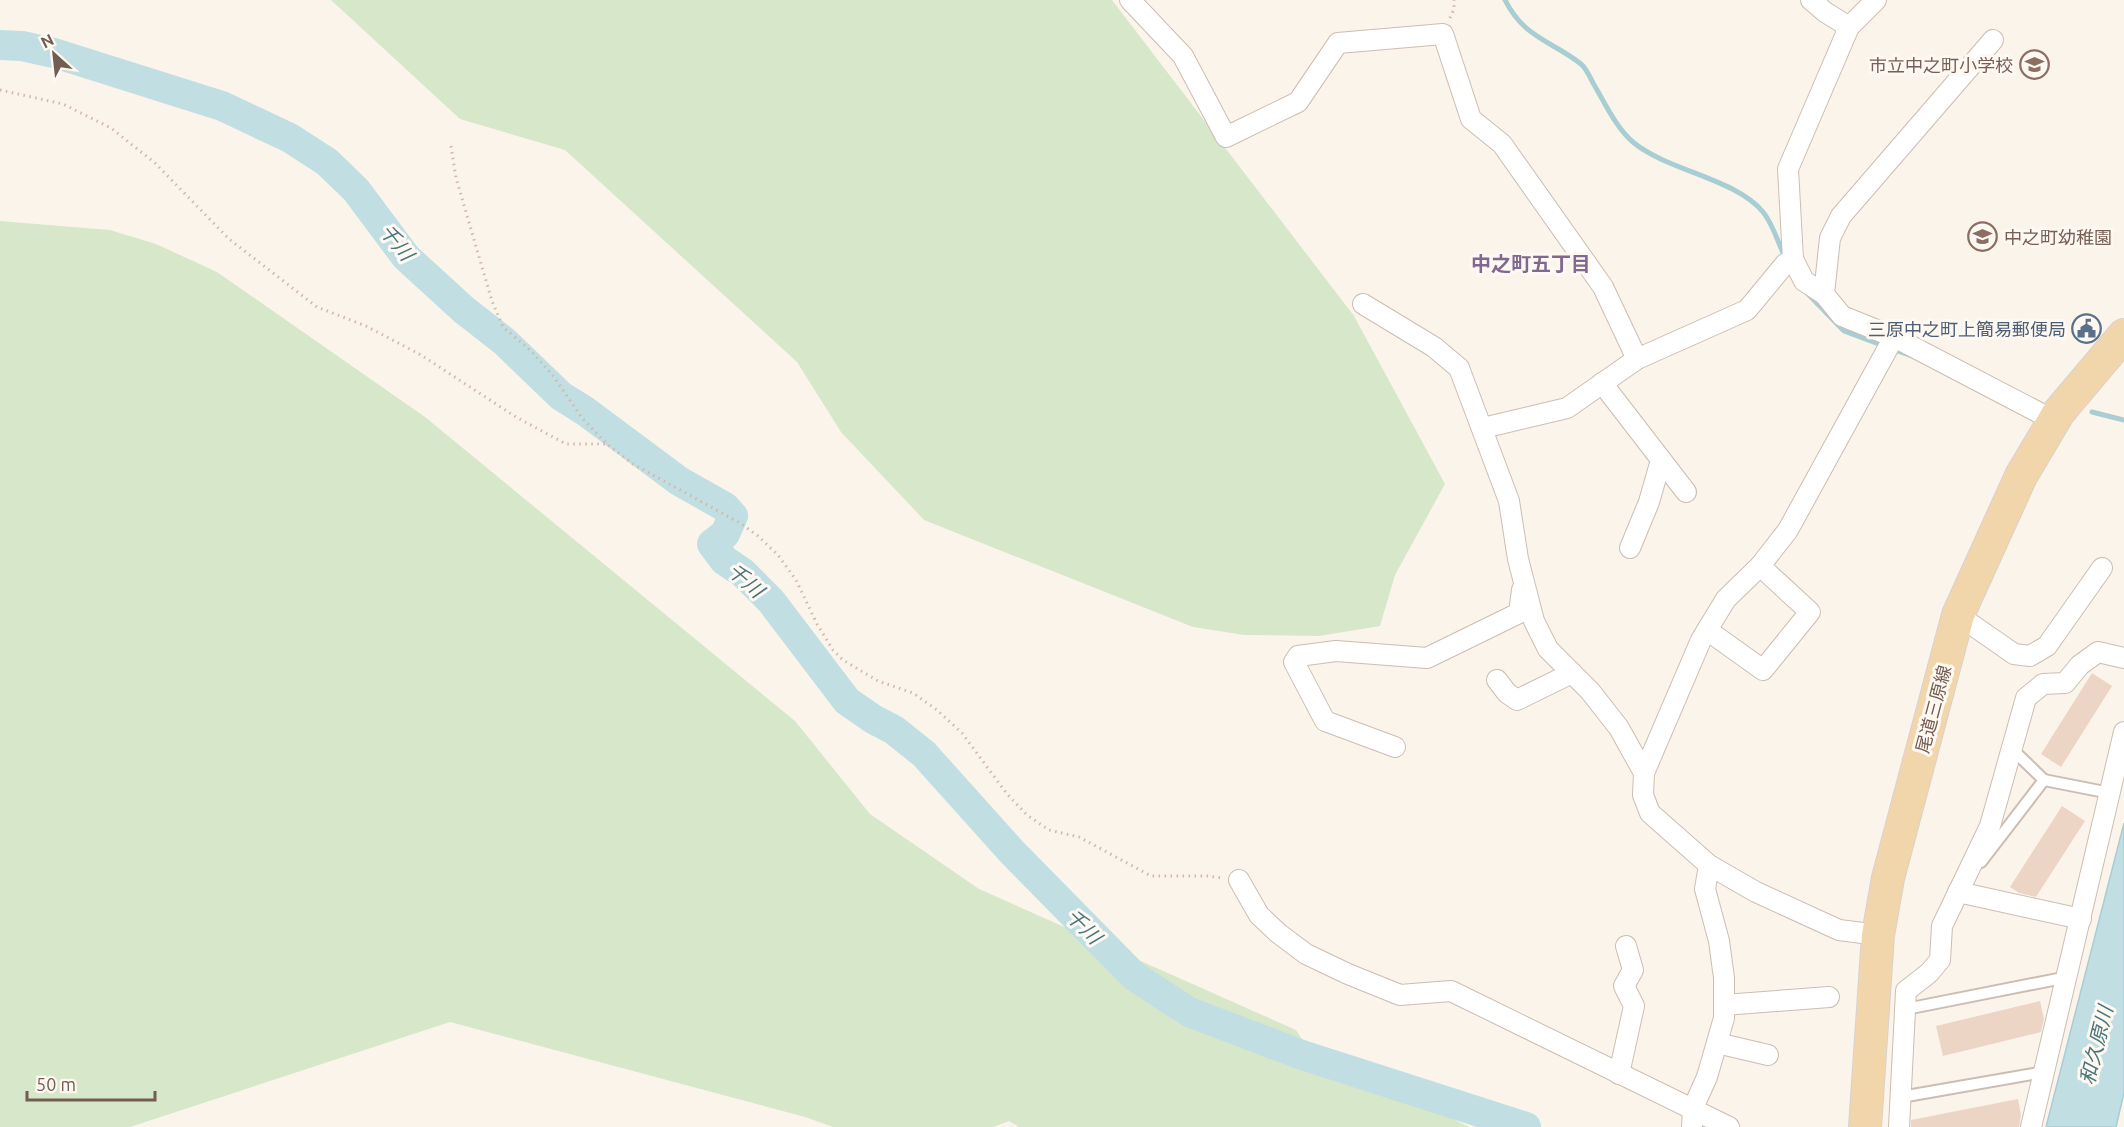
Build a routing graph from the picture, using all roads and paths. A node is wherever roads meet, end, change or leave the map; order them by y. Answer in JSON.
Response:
{"nodes":[{"id":1,"x":1130,"y":0,"type":"edge"},
{"id":2,"x":1811,"y":0,"type":"edge"},
{"id":3,"x":1876,"y":0,"type":"edge"},
{"id":4,"x":1849,"y":27,"type":"junction"},
{"id":5,"x":1993,"y":40,"type":"dead end"},
{"id":6,"x":0,"y":90,"type":"edge"},
{"id":7,"x":451,"y":146,"type":"dead end"},
{"id":8,"x":1793,"y":259,"type":"junction"},
{"id":9,"x":1824,"y":294,"type":"junction"},
{"id":10,"x":1363,"y":304,"type":"dead end"},
{"id":11,"x":2124,"y":335,"type":"edge"},
{"id":12,"x":1894,"y":337,"type":"junction"},
{"id":13,"x":1637,"y":359,"type":"junction"},
{"id":14,"x":1602,"y":383,"type":"junction"},
{"id":15,"x":2055,"y":421,"type":"junction"},
{"id":16,"x":1483,"y":428,"type":"junction"},
{"id":17,"x":607,"y":444,"type":"junction"},
{"id":18,"x":1661,"y":460,"type":"junction"},
{"id":19,"x":1686,"y":492,"type":"dead end"},
{"id":20,"x":1630,"y":548,"type":"dead end"},
{"id":21,"x":1760,"y":566,"type":"junction"},
{"id":22,"x":2102,"y":568,"type":"dead end"},
{"id":23,"x":1523,"y":578,"type":"junction"},
{"id":24,"x":1958,"y":615,"type":"junction"},
{"id":25,"x":1707,"y":630,"type":"junction"},
{"id":26,"x":2124,"y":658,"type":"edge"},
{"id":27,"x":1572,"y":673,"type":"junction"},
{"id":28,"x":1497,"y":680,"type":"dead end"},
{"id":29,"x":2124,"y":732,"type":"edge"},
{"id":30,"x":1395,"y":747,"type":"dead end"},
{"id":31,"x":2012,"y":750,"type":"junction"},
{"id":32,"x":1644,"y":774,"type":"junction"},
{"id":33,"x":2044,"y":780,"type":"junction"},
{"id":34,"x":2110,"y":793,"type":"junction"},
{"id":35,"x":1709,"y":865,"type":"junction"},
{"id":36,"x":1239,"y":880,"type":"joint"},
{"id":37,"x":1958,"y":892,"type":"junction"},
{"id":38,"x":2081,"y":919,"type":"junction"},
{"id":39,"x":1878,"y":935,"type":"junction"},
{"id":40,"x":1626,"y":946,"type":"dead end"},
{"id":41,"x":2068,"y":977,"type":"junction"},
{"id":42,"x":1829,"y":997,"type":"dead end"},
{"id":43,"x":1724,"y":1005,"type":"junction"},
{"id":44,"x":1906,"y":1009,"type":"junction"},
{"id":45,"x":1717,"y":1043,"type":"junction"},
{"id":46,"x":1768,"y":1055,"type":"dead end"},
{"id":47,"x":2044,"y":1072,"type":"junction"},
{"id":48,"x":1619,"y":1074,"type":"junction"},
{"id":49,"x":1901,"y":1098,"type":"junction"},
{"id":50,"x":1693,"y":1118,"type":"edge"},
{"id":51,"x":1729,"y":1127,"type":"edge"},
{"id":52,"x":1865,"y":1127,"type":"edge"},
{"id":53,"x":1899,"y":1127,"type":"edge"},
{"id":54,"x":2031,"y":1127,"type":"edge"}],
"edges":[{"from":1,"to":13,"type":"street"},
{"from":2,"to":4,"type":"street"},
{"from":3,"to":4,"type":"street"},
{"from":4,"to":8,"type":"street"},
{"from":5,"to":9,"type":"street"},
{"from":6,"to":17,"type":"path"},
{"from":7,"to":17,"type":"path"},
{"from":8,"to":9,"type":"street"},
{"from":8,"to":13,"type":"street"},
{"from":9,"to":12,"type":"street"},
{"from":10,"to":16,"type":"street"},
{"from":11,"to":15,"type":"main road","name":"尾道三原線"},
{"from":12,"to":15,"type":"street"},
{"from":12,"to":21,"type":"street"},
{"from":13,"to":14,"type":"street"},
{"from":14,"to":16,"type":"street"},
{"from":14,"to":18,"type":"street"},
{"from":15,"to":24,"type":"main road","name":"尾道三原線"},
{"from":16,"to":23,"type":"street"},
{"from":17,"to":36,"type":"path"},
{"from":18,"to":19,"type":"street"},
{"from":18,"to":20,"type":"street"},
{"from":21,"to":25,"type":"street"},
{"from":21,"to":25,"type":"street"},
{"from":22,"to":24,"type":"street"},
{"from":23,"to":27,"type":"street"},
{"from":23,"to":30,"type":"street"},
{"from":24,"to":39,"type":"main road","name":"尾道三原線"},
{"from":25,"to":32,"type":"street"},
{"from":26,"to":31,"type":"street"},
{"from":27,"to":28,"type":"street"},
{"from":27,"to":32,"type":"street"},
{"from":29,"to":34,"type":"street"},
{"from":31,"to":33,"type":"lane"},
{"from":31,"to":37,"type":"street"},
{"from":32,"to":35,"type":"street"},
{"from":33,"to":34,"type":"lane"},
{"from":33,"to":37,"type":"lane"},
{"from":34,"to":38,"type":"street"},
{"from":35,"to":39,"type":"street"},
{"from":35,"to":43,"type":"street"},
{"from":36,"to":48,"type":"street"},
{"from":37,"to":38,"type":"street"},
{"from":37,"to":44,"type":"street"},
{"from":38,"to":41,"type":"street"},
{"from":39,"to":52,"type":"main road","name":"尾道三原線"},
{"from":40,"to":48,"type":"street"},
{"from":41,"to":44,"type":"lane"},
{"from":41,"to":47,"type":"street"},
{"from":42,"to":43,"type":"street"},
{"from":43,"to":45,"type":"street"},
{"from":44,"to":49,"type":"street"},
{"from":45,"to":46,"type":"street"},
{"from":45,"to":50,"type":"street"},
{"from":47,"to":49,"type":"lane"},
{"from":47,"to":54,"type":"street"},
{"from":48,"to":50,"type":"street"},
{"from":49,"to":53,"type":"street"},
{"from":50,"to":51,"type":"street"}]}
